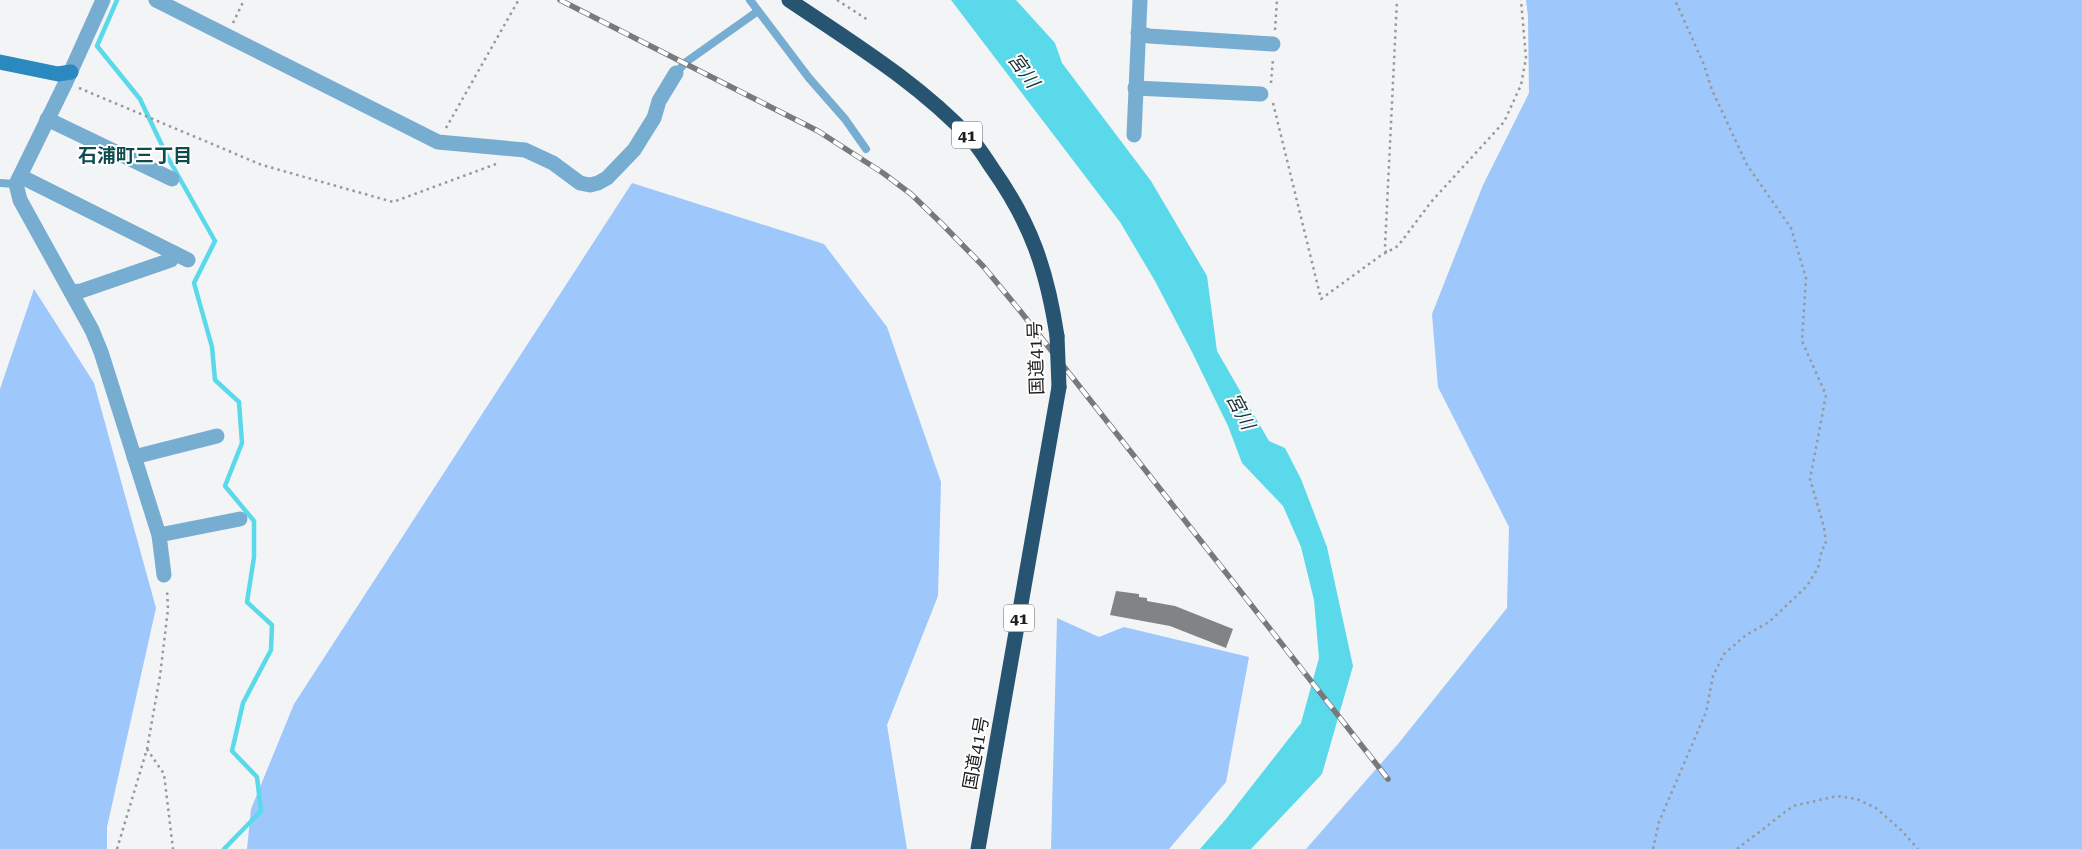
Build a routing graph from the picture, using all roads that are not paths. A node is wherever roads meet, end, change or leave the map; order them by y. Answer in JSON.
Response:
{"nodes":[{"id":1,"x":103,"y":0,"type":"edge"},
{"id":2,"x":156,"y":0,"type":"edge"},
{"id":3,"x":750,"y":0,"type":"edge"},
{"id":4,"x":789,"y":0,"type":"edge"},
{"id":5,"x":1140,"y":0,"type":"edge"},
{"id":6,"x":758,"y":11,"type":"junction"},
{"id":7,"x":1138,"y":33,"type":"junction"},
{"id":8,"x":1274,"y":44,"type":"road end"},
{"id":9,"x":0,"y":62,"type":"edge"},
{"id":10,"x":676,"y":73,"type":"joint"},
{"id":11,"x":68,"y":77,"type":"junction"},
{"id":12,"x":1135,"y":88,"type":"junction"},
{"id":13,"x":1268,"y":93,"type":"road end"},
{"id":14,"x":47,"y":119,"type":"junction"},
{"id":15,"x":1134,"y":135,"type":"dead end"},
{"id":16,"x":866,"y":149,"type":"dead end"},
{"id":17,"x":172,"y":179,"type":"dead end"},
{"id":18,"x":18,"y":180,"type":"junction"},
{"id":19,"x":0,"y":183,"type":"edge"},
{"id":20,"x":174,"y":253,"type":"junction"},
{"id":21,"x":188,"y":260,"type":"dead end"},
{"id":22,"x":71,"y":292,"type":"junction"},
{"id":23,"x":218,"y":436,"type":"dead end"},
{"id":24,"x":134,"y":457,"type":"junction"},
{"id":25,"x":240,"y":519,"type":"dead end"},
{"id":26,"x":159,"y":535,"type":"junction"},
{"id":27,"x":164,"y":575,"type":"road end"},
{"id":28,"x":978,"y":849,"type":"edge"}],
"edges":[{"from":1,"to":11,"type":"street"},
{"from":2,"to":10,"type":"street"},
{"from":3,"to":6,"type":"lane"},
{"from":4,"to":28,"type":"highway","name":"国道41号","number":"41","bridge":true},
{"from":5,"to":7,"type":"street"},
{"from":6,"to":10,"type":"lane"},
{"from":6,"to":16,"type":"lane"},
{"from":7,"to":8,"type":"street"},
{"from":7,"to":12,"type":"street"},
{"from":9,"to":11,"type":"street"},
{"from":11,"to":14,"type":"street"},
{"from":12,"to":13,"type":"street"},
{"from":12,"to":15,"type":"street"},
{"from":14,"to":17,"type":"street"},
{"from":14,"to":18,"type":"street"},
{"from":18,"to":19,"type":"lane"},
{"from":18,"to":20,"type":"street"},
{"from":18,"to":22,"type":"street"},
{"from":20,"to":21,"type":"street"},
{"from":20,"to":22,"type":"street"},
{"from":22,"to":24,"type":"street"},
{"from":23,"to":24,"type":"street"},
{"from":24,"to":26,"type":"street"},
{"from":25,"to":26,"type":"street"},
{"from":26,"to":27,"type":"street"}]}
